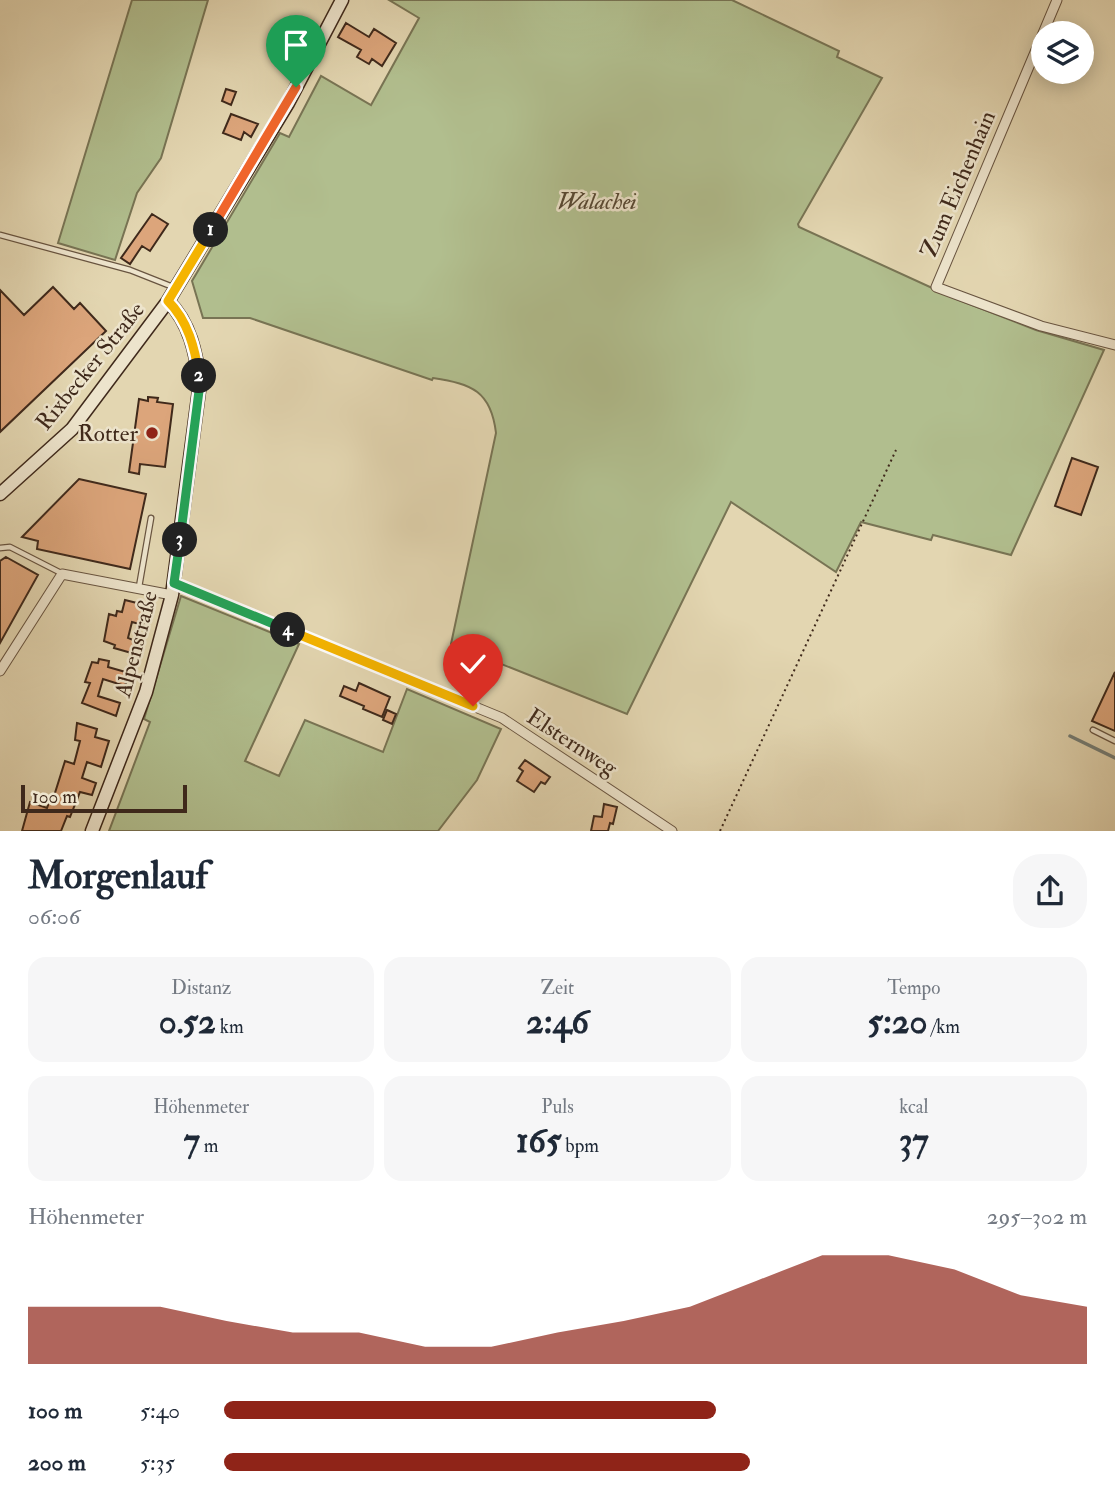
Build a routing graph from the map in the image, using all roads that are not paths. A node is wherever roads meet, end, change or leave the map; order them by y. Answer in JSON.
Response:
{"nodes":[{"id":1,"x":342,"y":0,"type":"edge"},
{"id":2,"x":1056,"y":0,"type":"edge"},
{"id":3,"x":0,"y":235,"type":"edge"},
{"id":4,"x":176,"y":288,"type":"junction"},
{"id":5,"x":168,"y":301,"type":"junction"},
{"id":6,"x":1115,"y":345,"type":"edge"},
{"id":7,"x":0,"y":494,"type":"edge"},
{"id":8,"x":151,"y":518,"type":"dead end"},
{"id":9,"x":0,"y":548,"type":"edge"},
{"id":10,"x":62,"y":574,"type":"junction"},
{"id":11,"x":139,"y":588,"type":"junction"},
{"id":12,"x":173,"y":589,"type":"junction"},
{"id":13,"x":0,"y":671,"type":"edge"},
{"id":14,"x":1093,"y":730,"type":"dead end"},
{"id":15,"x":1115,"y":741,"type":"edge"},
{"id":16,"x":92,"y":831,"type":"edge"},
{"id":17,"x":672,"y":831,"type":"edge"}],
"edges":[{"from":1,"to":4,"type":"main road","name":"Rixbecker Straße"},
{"from":2,"to":6,"type":"street","name":"Zum Eichenhain"},
{"from":3,"to":4,"type":"lane"},
{"from":4,"to":5,"type":"main road","name":"Rixbecker Straße"},
{"from":5,"to":7,"type":"main road","name":"Rixbecker Straße"},
{"from":5,"to":12,"type":"main road","name":"Alpenstraße"},
{"from":8,"to":11,"type":"lane"},
{"from":9,"to":10,"type":"lane"},
{"from":10,"to":11,"type":"street","name":"Elsternweg"},
{"from":10,"to":13,"type":"street"},
{"from":11,"to":12,"type":"street","name":"Elsternweg"},
{"from":12,"to":16,"type":"main road","name":"Alpenstraße"},
{"from":12,"to":17,"type":"street","name":"Elsternweg"},
{"from":14,"to":15,"type":"lane"}]}
